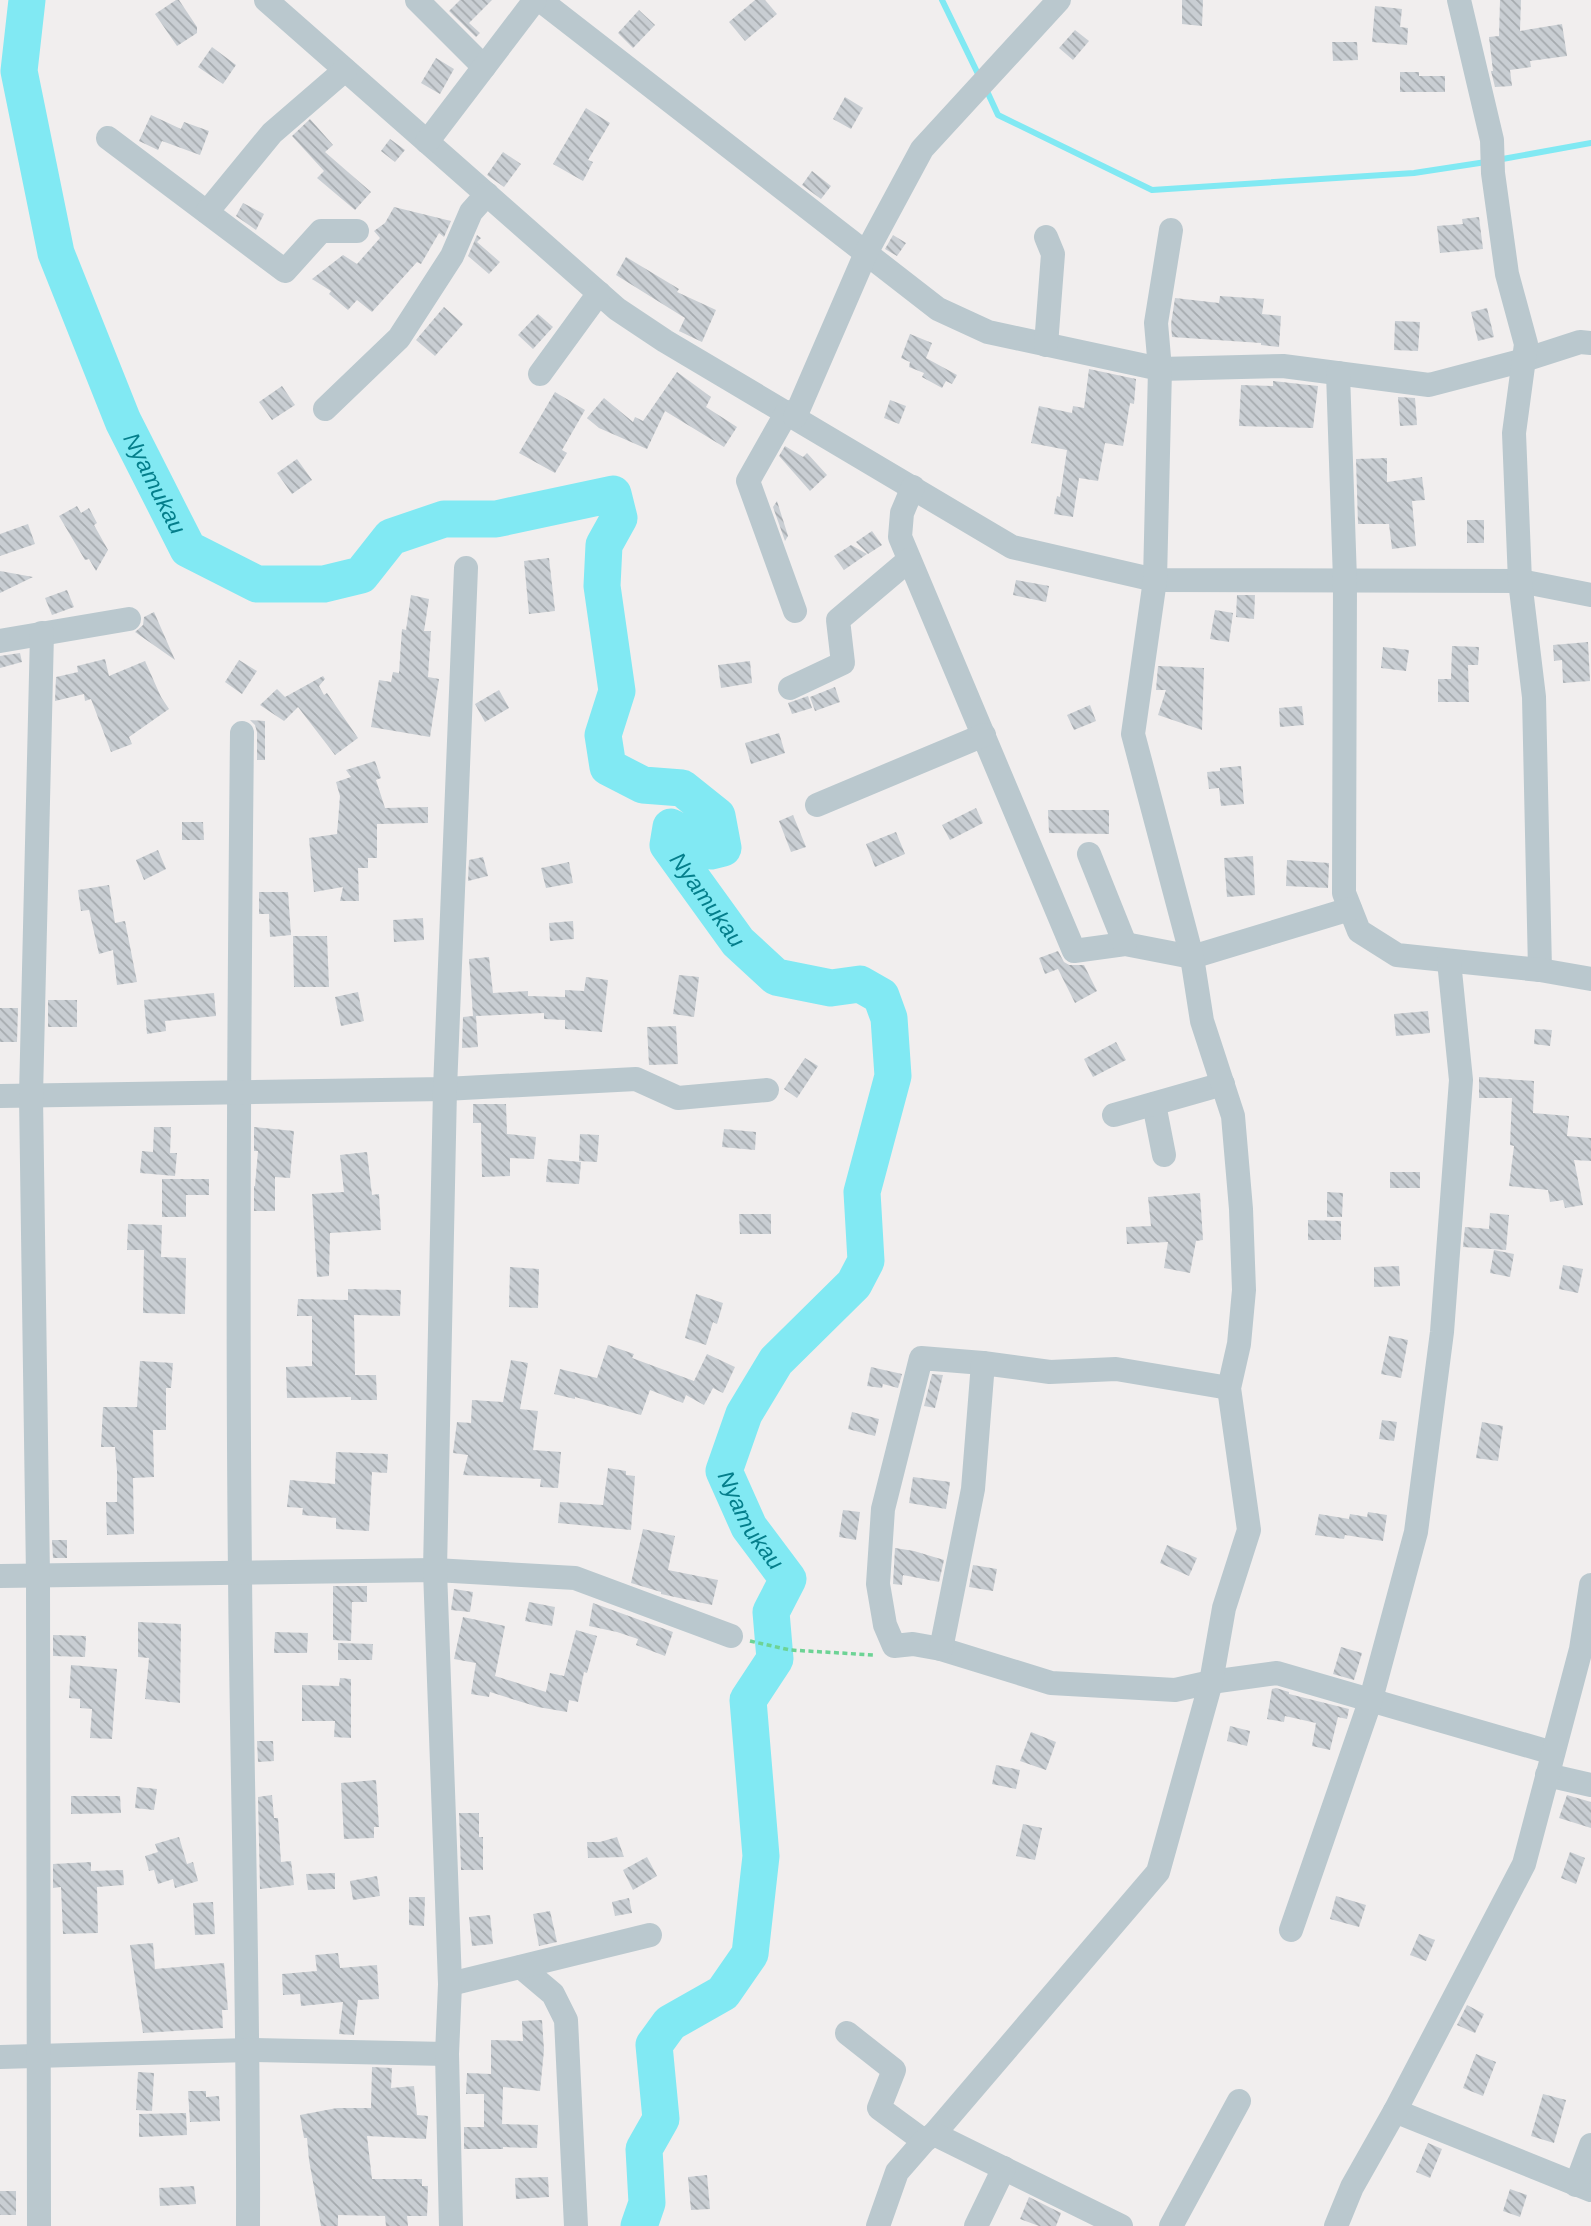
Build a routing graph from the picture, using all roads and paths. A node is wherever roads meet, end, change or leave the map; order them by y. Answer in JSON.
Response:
{"nodes":[{"id":1,"x":266,"y":0,"type":"edge"},
{"id":2,"x":416,"y":0,"type":"edge"},
{"id":3,"x":535,"y":0,"type":"edge"},
{"id":4,"x":540,"y":0,"type":"edge"},
{"id":5,"x":1059,"y":0,"type":"edge"},
{"id":6,"x":1459,"y":0,"type":"edge"},
{"id":7,"x":484,"y":67,"type":"junction"},
{"id":8,"x":345,"y":70,"type":"junction"},
{"id":9,"x":108,"y":138,"type":"dead end"},
{"id":10,"x":427,"y":142,"type":"junction"},
{"id":11,"x":487,"y":194,"type":"junction"},
{"id":12,"x":207,"y":212,"type":"junction"},
{"id":13,"x":1171,"y":230,"type":"dead end"},
{"id":14,"x":357,"y":231,"type":"dead end"},
{"id":15,"x":1046,"y":237,"type":"dead end"},
{"id":16,"x":866,"y":253,"type":"junction"},
{"id":17,"x":600,"y":293,"type":"junction"},
{"id":18,"x":1591,"y":343,"type":"edge"},
{"id":19,"x":1046,"y":345,"type":"junction"},
{"id":20,"x":1524,"y":360,"type":"junction"},
{"id":21,"x":1160,"y":369,"type":"junction"},
{"id":22,"x":1338,"y":373,"type":"junction"},
{"id":23,"x":540,"y":374,"type":"dead end"},
{"id":24,"x":326,"y":409,"type":"dead end"},
{"id":25,"x":791,"y":415,"type":"junction"},
{"id":26,"x":913,"y":487,"type":"junction"},
{"id":27,"x":909,"y":559,"type":"junction"},
{"id":28,"x":466,"y":568,"type":"dead end"},
{"id":29,"x":1155,"y":580,"type":"junction"},
{"id":30,"x":1345,"y":580,"type":"junction"},
{"id":31,"x":1520,"y":581,"type":"junction"},
{"id":32,"x":1591,"y":595,"type":"edge"},
{"id":33,"x":795,"y":611,"type":"dead end"},
{"id":34,"x":128,"y":619,"type":"dead end"},
{"id":35,"x":42,"y":633,"type":"junction"},
{"id":36,"x":0,"y":641,"type":"edge"},
{"id":37,"x":790,"y":688,"type":"dead end"},
{"id":38,"x":242,"y":733,"type":"dead end"},
{"id":39,"x":984,"y":735,"type":"junction"},
{"id":40,"x":817,"y":805,"type":"dead end"},
{"id":41,"x":1089,"y":854,"type":"dead end"},
{"id":42,"x":1350,"y":909,"type":"junction"},
{"id":43,"x":1125,"y":944,"type":"junction"},
{"id":44,"x":1192,"y":957,"type":"junction"},
{"id":45,"x":1449,"y":961,"type":"junction"},
{"id":46,"x":1540,"y":970,"type":"junction"},
{"id":47,"x":1591,"y":979,"type":"edge"},
{"id":48,"x":1223,"y":1084,"type":"junction"},
{"id":49,"x":444,"y":1089,"type":"junction"},
{"id":50,"x":767,"y":1090,"type":"dead end"},
{"id":51,"x":238,"y":1093,"type":"junction"},
{"id":52,"x":0,"y":1096,"type":"edge"},
{"id":53,"x":31,"y":1096,"type":"junction"},
{"id":54,"x":1154,"y":1104,"type":"junction"},
{"id":55,"x":1114,"y":1115,"type":"dead end"},
{"id":56,"x":1164,"y":1155,"type":"dead end"},
{"id":57,"x":983,"y":1363,"type":"junction"},
{"id":58,"x":1228,"y":1388,"type":"junction"},
{"id":59,"x":435,"y":1570,"type":"junction"},
{"id":60,"x":240,"y":1574,"type":"junction"},
{"id":61,"x":0,"y":1576,"type":"edge"},
{"id":62,"x":38,"y":1576,"type":"junction"},
{"id":63,"x":1591,"y":1585,"type":"edge"},
{"id":64,"x":731,"y":1636,"type":"dead end"},
{"id":65,"x":762,"y":1643,"type":"dead end"},
{"id":66,"x":894,"y":1646,"type":"junction"},
{"id":67,"x":941,"y":1649,"type":"junction"},
{"id":68,"x":1211,"y":1682,"type":"junction"},
{"id":69,"x":1370,"y":1699,"type":"junction"},
{"id":70,"x":1550,"y":1764,"type":"junction"},
{"id":71,"x":1591,"y":1785,"type":"edge"},
{"id":72,"x":1291,"y":1930,"type":"dead end"},
{"id":73,"x":650,"y":1936,"type":"dead end"},
{"id":74,"x":521,"y":1967,"type":"junction"},
{"id":75,"x":450,"y":1984,"type":"junction"},
{"id":76,"x":847,"y":2034,"type":"dead end"},
{"id":77,"x":249,"y":2050,"type":"junction"},
{"id":78,"x":447,"y":2054,"type":"junction"},
{"id":79,"x":38,"y":2056,"type":"junction"},
{"id":80,"x":0,"y":2057,"type":"edge"},
{"id":81,"x":1239,"y":2101,"type":"dead end"},
{"id":82,"x":1395,"y":2111,"type":"junction"},
{"id":83,"x":929,"y":2138,"type":"junction"},
{"id":84,"x":1591,"y":2145,"type":"edge"},
{"id":85,"x":1004,"y":2168,"type":"junction"},
{"id":86,"x":1583,"y":2187,"type":"edge"},
{"id":87,"x":39,"y":2226,"type":"edge"},
{"id":88,"x":248,"y":2226,"type":"edge"},
{"id":89,"x":451,"y":2226,"type":"edge"},
{"id":90,"x":576,"y":2226,"type":"edge"},
{"id":91,"x":878,"y":2226,"type":"edge"},
{"id":92,"x":975,"y":2226,"type":"edge"},
{"id":93,"x":1121,"y":2226,"type":"edge"},
{"id":94,"x":1171,"y":2226,"type":"edge"},
{"id":95,"x":1336,"y":2226,"type":"edge"}],
"edges":[{"from":1,"to":8,"type":"street"},
{"from":2,"to":7,"type":"street"},
{"from":3,"to":7,"type":"street"},
{"from":4,"to":16,"type":"street"},
{"from":5,"to":16,"type":"street"},
{"from":6,"to":20,"type":"street"},
{"from":7,"to":10,"type":"street"},
{"from":8,"to":10,"type":"street"},
{"from":8,"to":12,"type":"street"},
{"from":9,"to":12,"type":"street"},
{"from":10,"to":11,"type":"street"},
{"from":11,"to":17,"type":"street"},
{"from":11,"to":24,"type":"street"},
{"from":12,"to":14,"type":"street"},
{"from":13,"to":21,"type":"street"},
{"from":15,"to":19,"type":"street"},
{"from":16,"to":19,"type":"street"},
{"from":16,"to":25,"type":"street"},
{"from":17,"to":23,"type":"street"},
{"from":17,"to":25,"type":"street"},
{"from":18,"to":20,"type":"street"},
{"from":19,"to":21,"type":"street"},
{"from":20,"to":22,"type":"street"},
{"from":20,"to":31,"type":"street"},
{"from":21,"to":22,"type":"street"},
{"from":21,"to":29,"type":"street"},
{"from":22,"to":30,"type":"street"},
{"from":25,"to":26,"type":"street"},
{"from":25,"to":33,"type":"street"},
{"from":26,"to":27,"type":"street"},
{"from":26,"to":29,"type":"street"},
{"from":27,"to":37,"type":"street"},
{"from":27,"to":39,"type":"street"},
{"from":28,"to":49,"type":"street"},
{"from":29,"to":30,"type":"street"},
{"from":29,"to":44,"type":"street"},
{"from":30,"to":31,"type":"street"},
{"from":30,"to":42,"type":"street"},
{"from":31,"to":32,"type":"street"},
{"from":31,"to":46,"type":"street"},
{"from":34,"to":35,"type":"street"},
{"from":35,"to":36,"type":"street"},
{"from":35,"to":53,"type":"street"},
{"from":38,"to":51,"type":"street"},
{"from":39,"to":40,"type":"street"},
{"from":39,"to":43,"type":"street"},
{"from":41,"to":43,"type":"street"},
{"from":42,"to":44,"type":"street"},
{"from":42,"to":45,"type":"street"},
{"from":43,"to":44,"type":"street"},
{"from":44,"to":48,"type":"street"},
{"from":45,"to":46,"type":"street"},
{"from":45,"to":69,"type":"street"},
{"from":46,"to":47,"type":"street"},
{"from":48,"to":54,"type":"street"},
{"from":48,"to":58,"type":"street"},
{"from":49,"to":50,"type":"street"},
{"from":49,"to":51,"type":"street"},
{"from":49,"to":59,"type":"street"},
{"from":51,"to":53,"type":"street"},
{"from":51,"to":60,"type":"street"},
{"from":52,"to":53,"type":"street"},
{"from":53,"to":62,"type":"street"},
{"from":54,"to":55,"type":"street"},
{"from":54,"to":56,"type":"street"},
{"from":57,"to":58,"type":"street"},
{"from":57,"to":66,"type":"street"},
{"from":57,"to":67,"type":"street"},
{"from":58,"to":68,"type":"street"},
{"from":59,"to":60,"type":"street"},
{"from":59,"to":64,"type":"street"},
{"from":59,"to":75,"type":"street"},
{"from":60,"to":62,"type":"street"},
{"from":60,"to":77,"type":"street"},
{"from":61,"to":62,"type":"street"},
{"from":62,"to":79,"type":"street"},
{"from":63,"to":70,"type":"street"},
{"from":65,"to":66,"type":"path"},
{"from":66,"to":67,"type":"street"},
{"from":67,"to":68,"type":"street"},
{"from":68,"to":69,"type":"street"},
{"from":68,"to":83,"type":"street"},
{"from":69,"to":70,"type":"street"},
{"from":69,"to":72,"type":"street"},
{"from":70,"to":71,"type":"street"},
{"from":70,"to":82,"type":"street"},
{"from":73,"to":74,"type":"street"},
{"from":74,"to":75,"type":"street"},
{"from":74,"to":90,"type":"street"},
{"from":75,"to":78,"type":"street"},
{"from":76,"to":83,"type":"street"},
{"from":77,"to":78,"type":"street"},
{"from":77,"to":79,"type":"street"},
{"from":77,"to":88,"type":"street"},
{"from":78,"to":89,"type":"street"},
{"from":79,"to":80,"type":"street"},
{"from":79,"to":87,"type":"street"},
{"from":81,"to":94,"type":"street"},
{"from":82,"to":86,"type":"street"},
{"from":82,"to":95,"type":"street"},
{"from":83,"to":85,"type":"street"},
{"from":83,"to":91,"type":"street"},
{"from":84,"to":86,"type":"street"},
{"from":85,"to":92,"type":"street"},
{"from":85,"to":93,"type":"street"}]}
